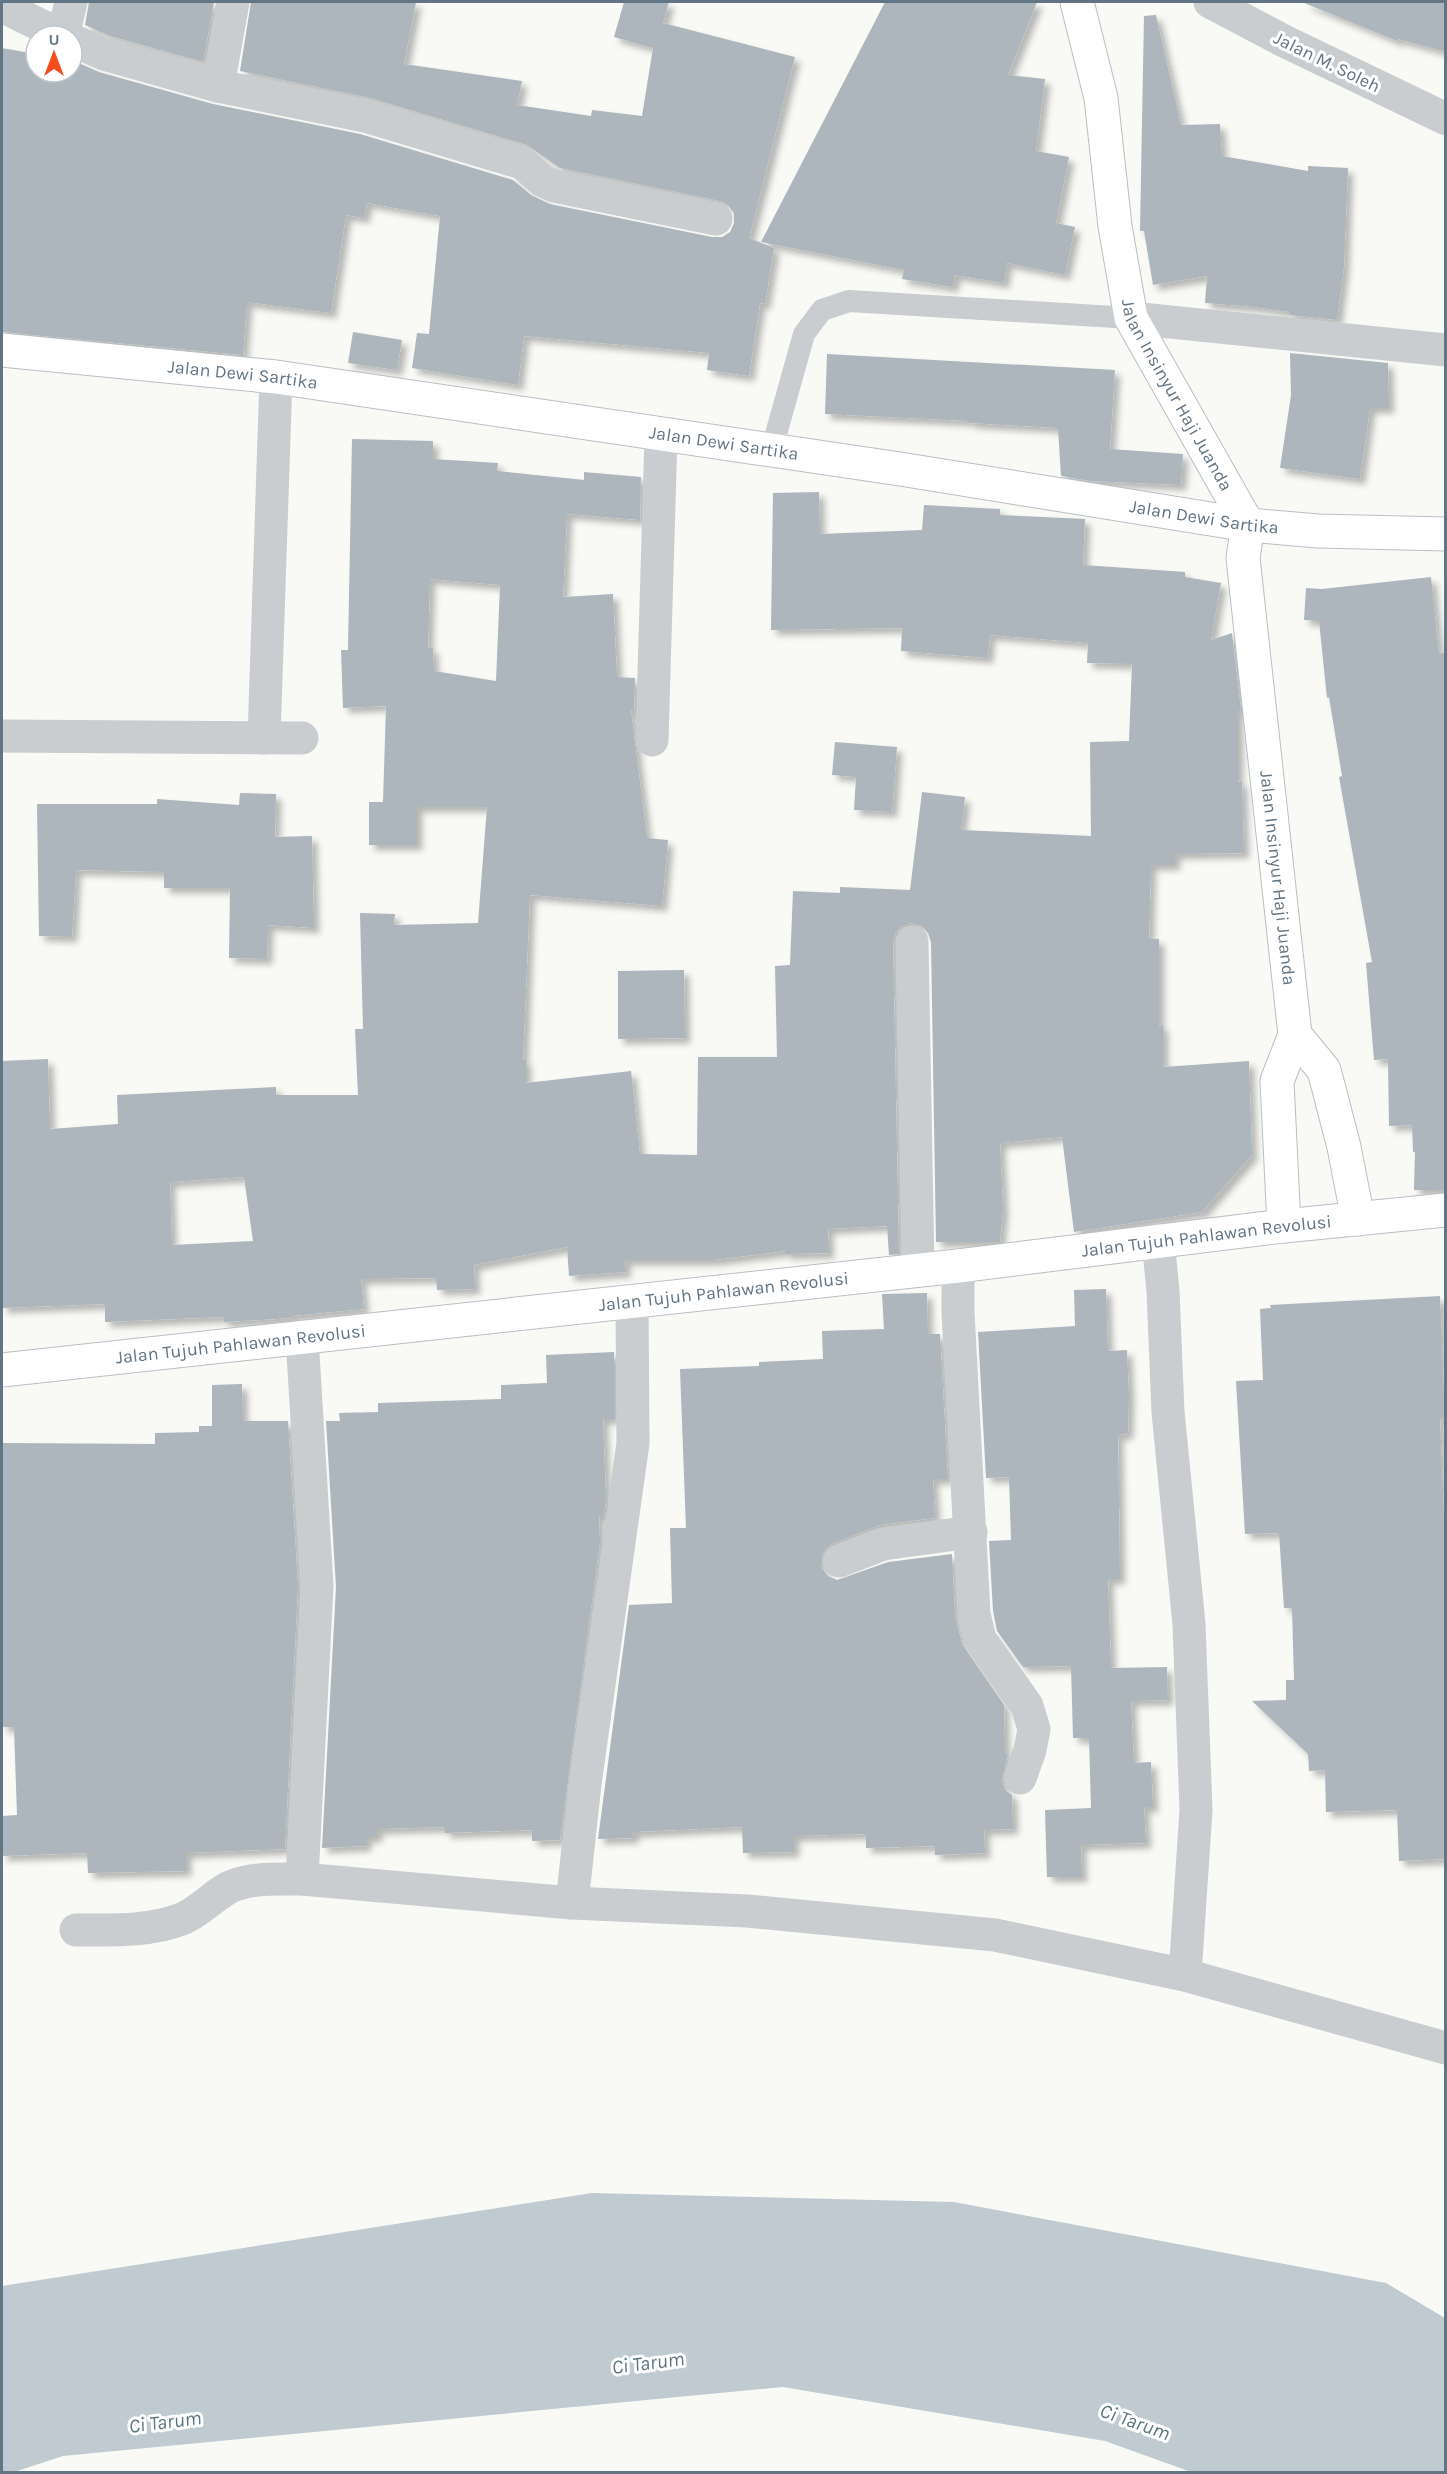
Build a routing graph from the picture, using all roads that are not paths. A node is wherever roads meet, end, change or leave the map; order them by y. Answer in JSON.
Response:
{"nodes":[{"id":1,"x":71,"y":2,"type":"edge"},
{"id":2,"x":232,"y":2,"type":"edge"},
{"id":3,"x":1077,"y":2,"type":"edge"},
{"id":4,"x":1210,"y":2,"type":"edge"},
{"id":5,"x":2,"y":6,"type":"edge"},
{"id":6,"x":39,"y":24,"type":"edge"},
{"id":7,"x":66,"y":24,"type":"edge"},
{"id":8,"x":84,"y":45,"type":"edge"},
{"id":9,"x":218,"y":86,"type":"junction"},
{"id":10,"x":1446,"y":119,"type":"edge"},
{"id":11,"x":716,"y":219,"type":"dead end"},
{"id":12,"x":1131,"y":318,"type":"junction"},
{"id":13,"x":2,"y":350,"type":"edge"},
{"id":14,"x":1446,"y":350,"type":"edge"},
{"id":15,"x":276,"y":377,"type":"junction"},
{"id":16,"x":661,"y":436,"type":"junction"},
{"id":17,"x":771,"y":452,"type":"junction"},
{"id":18,"x":1248,"y":525,"type":"junction"},
{"id":19,"x":1446,"y":534,"type":"edge"},
{"id":20,"x":2,"y":736,"type":"edge"},
{"id":21,"x":264,"y":738,"type":"junction"},
{"id":22,"x":302,"y":738,"type":"dead end"},
{"id":23,"x":652,"y":740,"type":"dead end"},
{"id":24,"x":912,"y":942,"type":"dead end"},
{"id":25,"x":1295,"y":1035,"type":"junction"},
{"id":26,"x":1446,"y":1210,"type":"edge"},
{"id":27,"x":1358,"y":1219,"type":"junction"},
{"id":28,"x":1284,"y":1226,"type":"junction"},
{"id":29,"x":1158,"y":1240,"type":"junction"},
{"id":30,"x":958,"y":1266,"type":"junction"},
{"id":31,"x":918,"y":1270,"type":"junction"},
{"id":32,"x":632,"y":1301,"type":"junction"},
{"id":33,"x":302,"y":1337,"type":"junction"},
{"id":34,"x":2,"y":1370,"type":"edge"},
{"id":35,"x":971,"y":1532,"type":"junction"},
{"id":36,"x":838,"y":1562,"type":"dead end"},
{"id":37,"x":1020,"y":1778,"type":"dead end"},
{"id":38,"x":302,"y":1879,"type":"junction"},
{"id":39,"x":572,"y":1903,"type":"junction"},
{"id":40,"x":76,"y":1930,"type":"dead end"},
{"id":41,"x":1185,"y":1975,"type":"junction"},
{"id":42,"x":1446,"y":2048,"type":"edge"}],
"edges":[{"from":1,"to":7,"type":"street"},
{"from":2,"to":9,"type":"street"},
{"from":3,"to":12,"type":"street","name":"Jalan Insinyur Haji Juanda"},
{"from":4,"to":10,"type":"street","name":"Jalan M. Soleh"},
{"from":5,"to":6,"type":"street"},
{"from":8,"to":9,"type":"street"},
{"from":9,"to":11,"type":"street"},
{"from":12,"to":14,"type":"street"},
{"from":12,"to":17,"type":"lane"},
{"from":12,"to":18,"type":"street","name":"Jalan Insinyur Haji Juanda"},
{"from":13,"to":15,"type":"street","name":"Jalan Dewi Sartika"},
{"from":15,"to":16,"type":"street","name":"Jalan Dewi Sartika"},
{"from":15,"to":21,"type":"street"},
{"from":16,"to":17,"type":"street","name":"Jalan Dewi Sartika"},
{"from":16,"to":23,"type":"street"},
{"from":17,"to":18,"type":"street","name":"Jalan Dewi Sartika"},
{"from":18,"to":19,"type":"street","name":"Jalan Dewi Sartika"},
{"from":18,"to":25,"type":"street","name":"Jalan Insinyur Haji Juanda"},
{"from":20,"to":21,"type":"street"},
{"from":21,"to":22,"type":"street"},
{"from":24,"to":31,"type":"street"},
{"from":25,"to":27,"type":"street"},
{"from":25,"to":28,"type":"street","name":"Jalan Insinyur Haji Juanda"},
{"from":26,"to":27,"type":"street","name":"Jalan Tujuh Pahlawan Revolusi"},
{"from":27,"to":28,"type":"street","name":"Jalan Tujuh Pahlawan Revolusi"},
{"from":28,"to":29,"type":"street","name":"Jalan Tujuh Pahlawan Revolusi"},
{"from":29,"to":30,"type":"street","name":"Jalan Tujuh Pahlawan Revolusi"},
{"from":29,"to":41,"type":"street"},
{"from":30,"to":31,"type":"street","name":"Jalan Tujuh Pahlawan Revolusi"},
{"from":30,"to":35,"type":"street"},
{"from":31,"to":32,"type":"street","name":"Jalan Tujuh Pahlawan Revolusi"},
{"from":32,"to":33,"type":"street","name":"Jalan Tujuh Pahlawan Revolusi"},
{"from":32,"to":39,"type":"street"},
{"from":33,"to":34,"type":"street","name":"Jalan Tujuh Pahlawan Revolusi"},
{"from":33,"to":38,"type":"street"},
{"from":35,"to":36,"type":"street"},
{"from":35,"to":37,"type":"street"},
{"from":38,"to":39,"type":"street"},
{"from":38,"to":40,"type":"street"},
{"from":39,"to":41,"type":"street"},
{"from":41,"to":42,"type":"street"}]}
